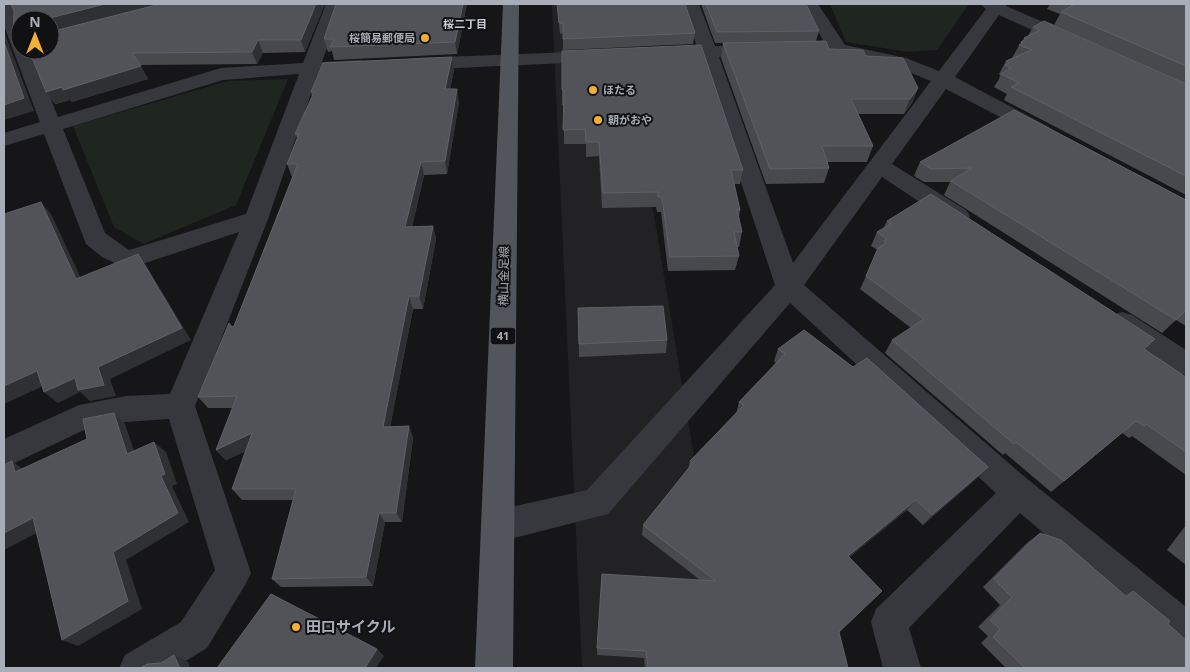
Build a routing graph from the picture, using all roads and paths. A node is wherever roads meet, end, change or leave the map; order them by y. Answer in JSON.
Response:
{"nodes":[{"id":1,"x":4,"y":4,"type":"edge"},
{"id":2,"x":334,"y":4,"type":"edge"},
{"id":3,"x":511,"y":4,"type":"edge"},
{"id":4,"x":692,"y":4,"type":"edge"},
{"id":5,"x":810,"y":4,"type":"edge"},
{"id":6,"x":995,"y":5,"type":"edge"},
{"id":7,"x":10,"y":19,"type":"edge"},
{"id":8,"x":1087,"y":48,"type":"edge"},
{"id":9,"x":772,"y":50,"type":"edge"},
{"id":10,"x":810,"y":50,"type":"edge"},
{"id":11,"x":838,"y":50,"type":"junction"},
{"id":12,"x":707,"y":51,"type":"junction"},
{"id":13,"x":648,"y":54,"type":"edge"},
{"id":14,"x":618,"y":56,"type":"edge"},
{"id":15,"x":26,"y":60,"type":"edge"},
{"id":16,"x":510,"y":61,"type":"junction"},
{"id":17,"x":380,"y":65,"type":"edge"},
{"id":18,"x":400,"y":65,"type":"edge"},
{"id":19,"x":310,"y":68,"type":"junction"},
{"id":20,"x":944,"y":80,"type":"junction"},
{"id":21,"x":50,"y":125,"type":"junction"},
{"id":22,"x":1057,"y":139,"type":"edge"},
{"id":23,"x":4,"y":140,"type":"edge"},
{"id":24,"x":879,"y":165,"type":"junction"},
{"id":25,"x":256,"y":219,"type":"junction"},
{"id":26,"x":979,"y":229,"type":"edge"},
{"id":27,"x":789,"y":287,"type":"junction"},
{"id":28,"x":1103,"y":310,"type":"edge"},
{"id":29,"x":1186,"y":364,"type":"edge"},
{"id":30,"x":180,"y":406,"type":"junction"},
{"id":31,"x":4,"y":454,"type":"edge"},
{"id":32,"x":1019,"y":492,"type":"junction"},
{"id":33,"x":498,"y":526,"type":"junction"},
{"id":34,"x":1186,"y":630,"type":"edge"},
{"id":35,"x":138,"y":668,"type":"edge"},
{"id":36,"x":494,"y":668,"type":"edge"},
{"id":37,"x":902,"y":668,"type":"edge"}],
"edges":[{"from":1,"to":7,"type":"street"},
{"from":2,"to":19,"type":"street"},
{"from":3,"to":16,"type":"main road","name":"横山金足線","number":"41"},
{"from":4,"to":12,"type":"street"},
{"from":5,"to":11,"type":"street"},
{"from":6,"to":8,"type":"street"},
{"from":6,"to":20,"type":"street"},
{"from":9,"to":12,"type":"street"},
{"from":10,"to":11,"type":"street"},
{"from":11,"to":20,"type":"street"},
{"from":12,"to":13,"type":"street"},
{"from":12,"to":27,"type":"street"},
{"from":14,"to":16,"type":"street"},
{"from":15,"to":21,"type":"street"},
{"from":16,"to":18,"type":"street"},
{"from":16,"to":33,"type":"main road","name":"横山金足線","number":"41"},
{"from":17,"to":19,"type":"street"},
{"from":19,"to":21,"type":"street"},
{"from":19,"to":25,"type":"street"},
{"from":20,"to":22,"type":"street"},
{"from":20,"to":24,"type":"street"},
{"from":21,"to":23,"type":"street"},
{"from":21,"to":25,"type":"street"},
{"from":24,"to":26,"type":"street"},
{"from":24,"to":27,"type":"street"},
{"from":25,"to":30,"type":"street"},
{"from":27,"to":32,"type":"street"},
{"from":27,"to":33,"type":"street"},
{"from":28,"to":29,"type":"street"},
{"from":30,"to":31,"type":"street"},
{"from":30,"to":35,"type":"street"},
{"from":32,"to":34,"type":"street"},
{"from":32,"to":37,"type":"street"},
{"from":33,"to":36,"type":"main road","name":"横山金足線","number":"41"}]}
